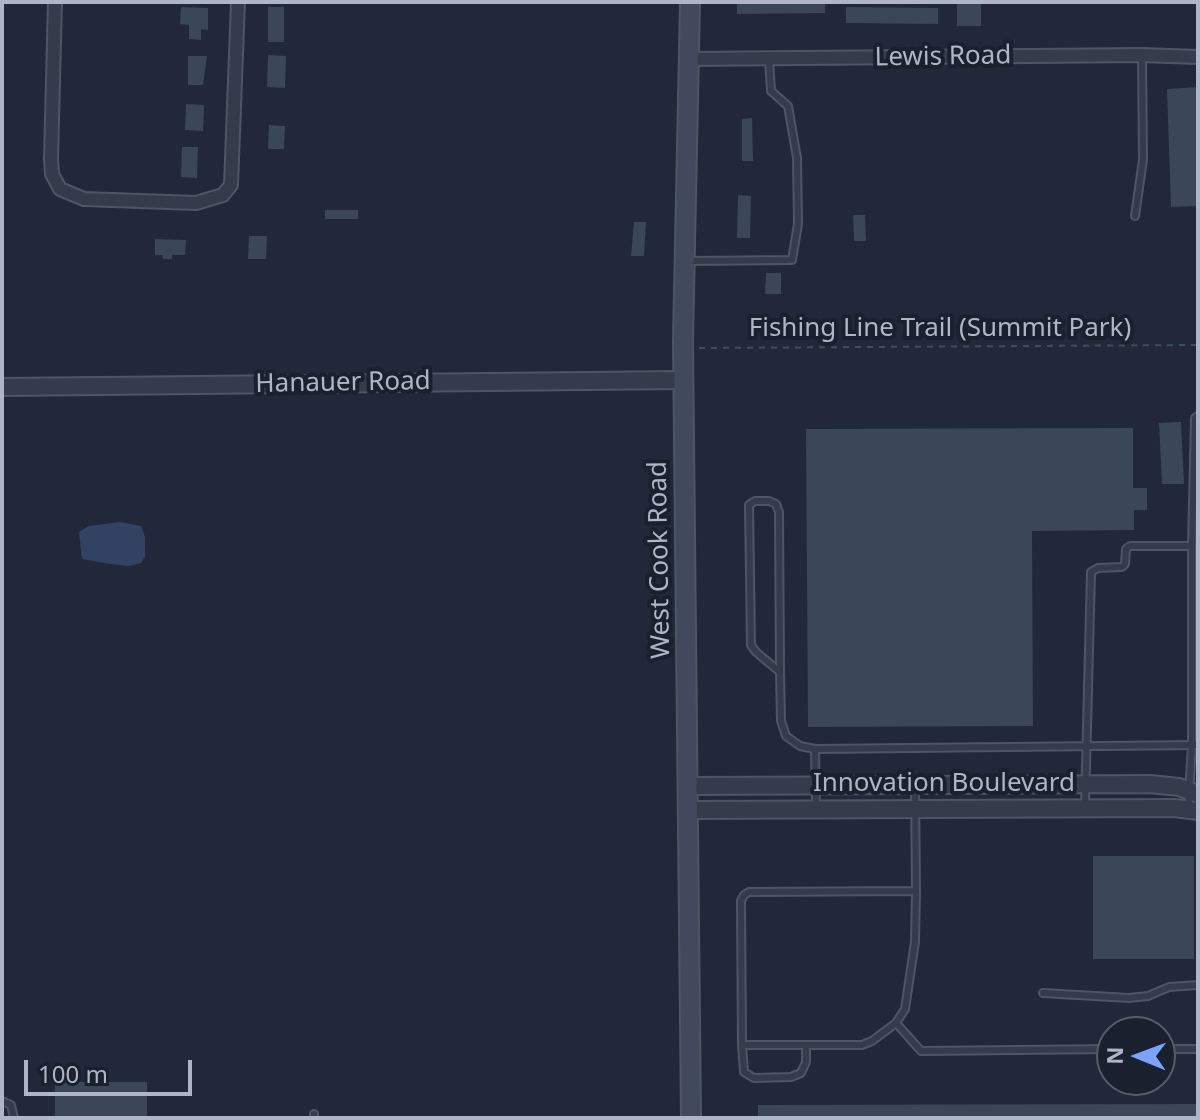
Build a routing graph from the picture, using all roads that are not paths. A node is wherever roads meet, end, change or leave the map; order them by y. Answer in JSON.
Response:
{"nodes":[{"id":1,"x":55,"y":2,"type":"edge"},
{"id":2,"x":238,"y":2,"type":"edge"},
{"id":3,"x":690,"y":2,"type":"edge"},
{"id":4,"x":1142,"y":55,"type":"junction"},
{"id":5,"x":1198,"y":57,"type":"edge"},
{"id":6,"x":688,"y":59,"type":"junction"},
{"id":7,"x":769,"y":59,"type":"junction"},
{"id":8,"x":1135,"y":216,"type":"dead end"},
{"id":9,"x":684,"y":261,"type":"junction"},
{"id":10,"x":683,"y":380,"type":"junction"},
{"id":11,"x":2,"y":387,"type":"edge"},
{"id":12,"x":1198,"y":416,"type":"edge"},
{"id":13,"x":1192,"y":546,"type":"junction"},
{"id":14,"x":780,"y":672,"type":"junction"},
{"id":15,"x":1195,"y":745,"type":"edge"},
{"id":16,"x":1086,"y":747,"type":"junction"},
{"id":17,"x":815,"y":749,"type":"junction"},
{"id":18,"x":816,"y":784,"type":"junction"},
{"id":19,"x":1085,"y":784,"type":"junction"},
{"id":20,"x":915,"y":785,"type":"junction"},
{"id":21,"x":689,"y":786,"type":"junction"},
{"id":22,"x":1194,"y":792,"type":"edge"},
{"id":23,"x":816,"y":808,"type":"junction"},
{"id":24,"x":916,"y":808,"type":"junction"},
{"id":25,"x":1084,"y":809,"type":"junction"},
{"id":26,"x":689,"y":810,"type":"junction"},
{"id":27,"x":1193,"y":810,"type":"edge"},
{"id":28,"x":916,"y":891,"type":"junction"},
{"id":29,"x":1198,"y":985,"type":"edge"},
{"id":30,"x":1043,"y":993,"type":"dead end"},
{"id":31,"x":896,"y":1023,"type":"junction"},
{"id":32,"x":742,"y":1045,"type":"junction"},
{"id":33,"x":806,"y":1045,"type":"junction"},
{"id":34,"x":1096,"y":1049,"type":"edge"},
{"id":35,"x":1176,"y":1049,"type":"edge"},
{"id":36,"x":1198,"y":1049,"type":"edge"},
{"id":37,"x":2,"y":1101,"type":"edge"},
{"id":38,"x":14,"y":1118,"type":"edge"},
{"id":39,"x":691,"y":1118,"type":"edge"}],
"edges":[{"from":1,"to":2,"type":"street"},
{"from":3,"to":6,"type":"main road","name":"West Cook Road"},
{"from":4,"to":5,"type":"street","name":"Lewis Road"},
{"from":4,"to":7,"type":"street","name":"Lewis Road"},
{"from":4,"to":8,"type":"lane"},
{"from":6,"to":7,"type":"street","name":"Lewis Road"},
{"from":6,"to":9,"type":"main road","name":"West Cook Road"},
{"from":7,"to":9,"type":"lane"},
{"from":9,"to":10,"type":"main road","name":"West Cook Road"},
{"from":10,"to":11,"type":"street","name":"Hanauer Road"},
{"from":10,"to":21,"type":"main road","name":"West Cook Road"},
{"from":12,"to":13,"type":"lane"},
{"from":13,"to":15,"type":"lane"},
{"from":13,"to":16,"type":"lane"},
{"from":14,"to":14,"type":"lane"},
{"from":14,"to":17,"type":"lane"},
{"from":15,"to":16,"type":"lane"},
{"from":15,"to":22,"type":"lane"},
{"from":16,"to":17,"type":"lane"},
{"from":16,"to":19,"type":"lane"},
{"from":17,"to":18,"type":"lane"},
{"from":18,"to":20,"type":"street","name":"Innovation Boulevard"},
{"from":18,"to":21,"type":"street","name":"Innovation Boulevard"},
{"from":18,"to":23,"type":"lane"},
{"from":19,"to":20,"type":"street","name":"Innovation Boulevard"},
{"from":19,"to":22,"type":"street","name":"Innovation Boulevard"},
{"from":19,"to":25,"type":"lane"},
{"from":20,"to":24,"type":"lane"},
{"from":21,"to":26,"type":"main road","name":"West Cook Road"},
{"from":22,"to":27,"type":"lane"},
{"from":23,"to":24,"type":"street","name":"Innovation Boulevard"},
{"from":23,"to":26,"type":"street","name":"Innovation Boulevard"},
{"from":24,"to":25,"type":"street","name":"Innovation Boulevard"},
{"from":24,"to":28,"type":"lane"},
{"from":25,"to":27,"type":"street","name":"Innovation Boulevard"},
{"from":26,"to":39,"type":"main road","name":"West Cook Road"},
{"from":28,"to":31,"type":"lane"},
{"from":28,"to":32,"type":"lane"},
{"from":29,"to":30,"type":"lane"},
{"from":31,"to":33,"type":"lane"},
{"from":31,"to":34,"type":"lane"},
{"from":32,"to":33,"type":"lane"},
{"from":32,"to":33,"type":"lane"},
{"from":35,"to":36,"type":"lane"},
{"from":37,"to":38,"type":"lane"}]}
